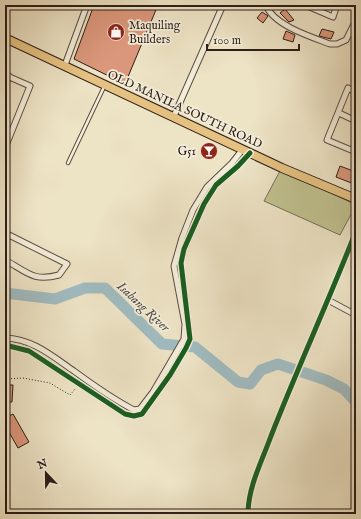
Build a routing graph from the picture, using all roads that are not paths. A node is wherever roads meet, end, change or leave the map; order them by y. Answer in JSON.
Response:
{"nodes":[{"id":1,"x":87,"y":5,"type":"edge"},
{"id":2,"x":223,"y":5,"type":"edge"},
{"id":3,"x":266,"y":5,"type":"edge"},
{"id":4,"x":305,"y":5,"type":"edge"},
{"id":5,"x":337,"y":5,"type":"edge"},
{"id":6,"x":356,"y":20,"type":"edge"},
{"id":7,"x":350,"y":33,"type":"junction"},
{"id":8,"x":356,"y":36,"type":"edge"},
{"id":9,"x":5,"y":38,"type":"edge"},
{"id":10,"x":65,"y":65,"type":"junction"},
{"id":11,"x":7,"y":76,"type":"edge"},
{"id":12,"x":5,"y":85,"type":"edge"},
{"id":13,"x":105,"y":85,"type":"junction"},
{"id":14,"x":356,"y":92,"type":"edge"},
{"id":15,"x":339,"y":112,"type":"junction"},
{"id":16,"x":174,"y":116,"type":"junction"},
{"id":17,"x":356,"y":121,"type":"edge"},
{"id":18,"x":5,"y":148,"type":"edge"},
{"id":19,"x":247,"y":151,"type":"junction"},
{"id":20,"x":356,"y":152,"type":"edge"},
{"id":21,"x":68,"y":163,"type":"dead end"},
{"id":22,"x":356,"y":199,"type":"edge"},
{"id":23,"x":356,"y":231,"type":"edge"},
{"id":24,"x":5,"y":233,"type":"edge"},
{"id":25,"x":5,"y":260,"type":"edge"},
{"id":26,"x":328,"y":300,"type":"junction"},
{"id":27,"x":356,"y":315,"type":"edge"},
{"id":28,"x":5,"y":338,"type":"edge"},
{"id":29,"x":187,"y":339,"type":"junction"},
{"id":30,"x":5,"y":345,"type":"edge"},
{"id":31,"x":183,"y":348,"type":"junction"},
{"id":32,"x":78,"y":374,"type":"junction"},
{"id":33,"x":73,"y":380,"type":"junction"},
{"id":34,"x":248,"y":514,"type":"edge"}],
"edges":[{"from":1,"to":10,"type":"street"},
{"from":2,"to":16,"type":"street"},
{"from":3,"to":7,"type":"street"},
{"from":4,"to":5,"type":"street"},
{"from":6,"to":7,"type":"street"},
{"from":7,"to":8,"type":"street"},
{"from":9,"to":10,"type":"main road","name":"OLD MANILA SOUTH ROAD"},
{"from":10,"to":13,"type":"main road","name":"OLD MANILA SOUTH ROAD"},
{"from":11,"to":12,"type":"street"},
{"from":11,"to":18,"type":"street"},
{"from":13,"to":16,"type":"main road","name":"OLD MANILA SOUTH ROAD"},
{"from":13,"to":21,"type":"lane"},
{"from":14,"to":15,"type":"street"},
{"from":15,"to":17,"type":"street"},
{"from":15,"to":20,"type":"street"},
{"from":16,"to":19,"type":"main road","name":"OLD MANILA SOUTH ROAD"},
{"from":19,"to":22,"type":"main road","name":"OLD MANILA SOUTH ROAD"},
{"from":19,"to":29,"type":"street"},
{"from":19,"to":29,"type":"street"},
{"from":23,"to":26,"type":"street"},
{"from":24,"to":25,"type":"street"},
{"from":26,"to":27,"type":"street"},
{"from":26,"to":34,"type":"street"},
{"from":28,"to":32,"type":"street"},
{"from":29,"to":31,"type":"street"},
{"from":30,"to":33,"type":"street"},
{"from":31,"to":32,"type":"street"},
{"from":31,"to":33,"type":"street"},
{"from":32,"to":33,"type":"street"}]}
